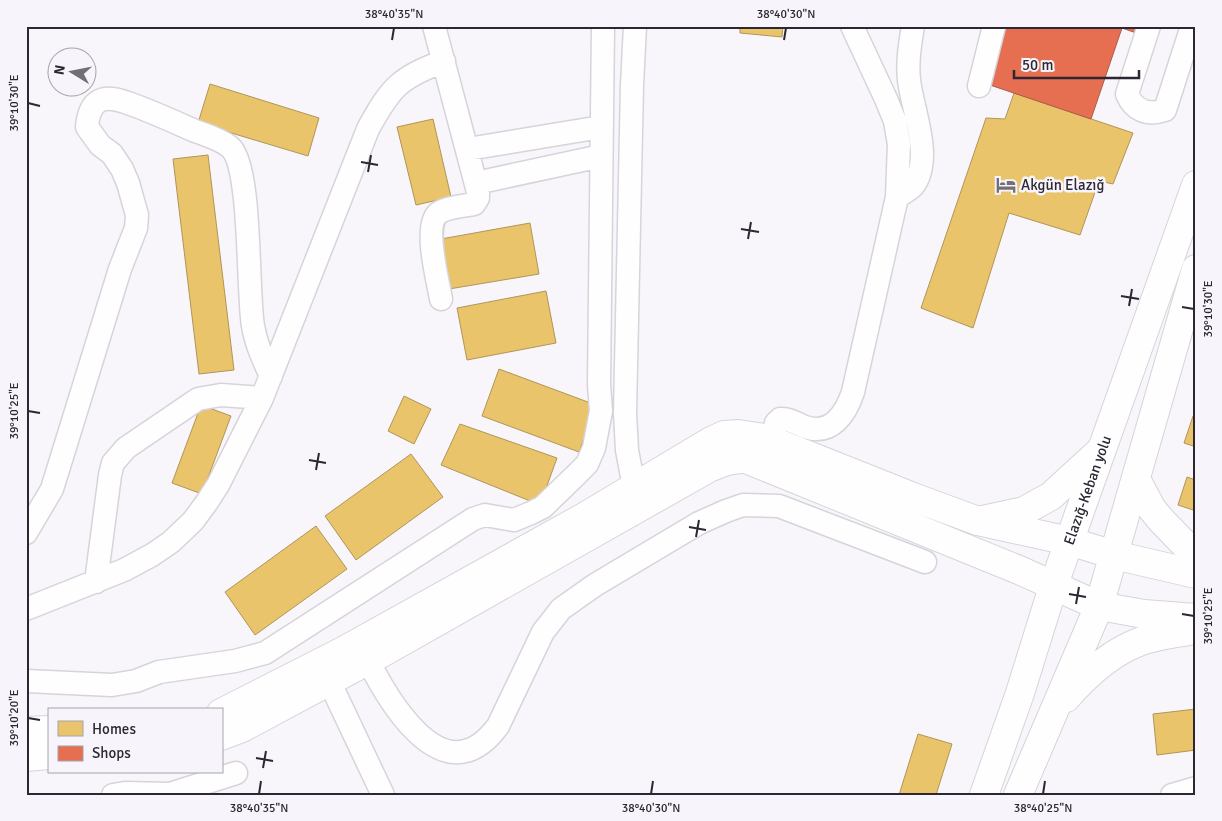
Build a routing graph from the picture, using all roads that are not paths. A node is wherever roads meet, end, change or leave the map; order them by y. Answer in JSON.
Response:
{"nodes":[{"id":1,"x":434,"y":26,"type":"edge"},
{"id":2,"x":603,"y":26,"type":"edge"},
{"id":3,"x":635,"y":26,"type":"edge"},
{"id":4,"x":852,"y":26,"type":"edge"},
{"id":5,"x":913,"y":26,"type":"edge"},
{"id":6,"x":994,"y":26,"type":"edge"},
{"id":7,"x":1149,"y":26,"type":"edge"},
{"id":8,"x":1192,"y":26,"type":"edge"},
{"id":9,"x":444,"y":61,"type":"junction"},
{"id":10,"x":979,"y":86,"type":"dead end"},
{"id":11,"x":601,"y":126,"type":"junction"},
{"id":12,"x":468,"y":149,"type":"junction"},
{"id":13,"x":600,"y":156,"type":"junction"},
{"id":14,"x":476,"y":183,"type":"junction"},
{"id":15,"x":1196,"y":185,"type":"edge"},
{"id":16,"x":897,"y":197,"type":"junction"},
{"id":17,"x":1196,"y":269,"type":"edge"},
{"id":18,"x":441,"y":299,"type":"dead end"},
{"id":19,"x":271,"y":376,"type":"junction"},
{"id":20,"x":262,"y":398,"type":"junction"},
{"id":21,"x":772,"y":441,"type":"junction"},
{"id":22,"x":1102,"y":449,"type":"junction"},
{"id":23,"x":766,"y":467,"type":"junction"},
{"id":24,"x":1136,"y":479,"type":"junction"},
{"id":25,"x":634,"y":487,"type":"junction"},
{"id":26,"x":978,"y":521,"type":"junction"},
{"id":27,"x":26,"y":533,"type":"edge"},
{"id":28,"x":1070,"y":541,"type":"junction"},
{"id":29,"x":1114,"y":555,"type":"junction"},
{"id":30,"x":1196,"y":556,"type":"edge"},
{"id":31,"x":925,"y":562,"type":"dead end"},
{"id":32,"x":1196,"y":574,"type":"edge"},
{"id":33,"x":96,"y":582,"type":"junction"},
{"id":34,"x":1053,"y":587,"type":"junction"},
{"id":35,"x":1100,"y":606,"type":"junction"},
{"id":36,"x":26,"y":609,"type":"edge"},
{"id":37,"x":1196,"y":618,"type":"edge"},
{"id":38,"x":1196,"y":630,"type":"edge"},
{"id":39,"x":364,"y":651,"type":"junction"},
{"id":40,"x":325,"y":672,"type":"junction"},
{"id":41,"x":26,"y":681,"type":"edge"},
{"id":42,"x":222,"y":713,"type":"edge"},
{"id":43,"x":1052,"y":715,"type":"junction"},
{"id":44,"x":48,"y":730,"type":"edge"},
{"id":45,"x":26,"y":731,"type":"edge"},
{"id":46,"x":222,"y":736,"type":"edge"},
{"id":47,"x":48,"y":756,"type":"edge"},
{"id":48,"x":26,"y":757,"type":"edge"},
{"id":49,"x":236,"y":773,"type":"dead end"},
{"id":50,"x":1196,"y":788,"type":"edge"},
{"id":51,"x":114,"y":795,"type":"edge"},
{"id":52,"x":383,"y":795,"type":"edge"},
{"id":53,"x":984,"y":795,"type":"edge"},
{"id":54,"x":1018,"y":795,"type":"edge"},
{"id":55,"x":1172,"y":795,"type":"edge"}],
"edges":[{"from":1,"to":9,"type":"street"},
{"from":2,"to":11,"type":"street"},
{"from":3,"to":25,"type":"street"},
{"from":4,"to":16,"type":"street"},
{"from":5,"to":16,"type":"street"},
{"from":6,"to":10,"type":"street"},
{"from":7,"to":8,"type":"street"},
{"from":9,"to":12,"type":"street"},
{"from":9,"to":19,"type":"street"},
{"from":11,"to":12,"type":"street"},
{"from":11,"to":13,"type":"street"},
{"from":12,"to":14,"type":"street"},
{"from":13,"to":14,"type":"street"},
{"from":13,"to":41,"type":"street"},
{"from":14,"to":18,"type":"street"},
{"from":15,"to":22,"type":"main road","name":"Elazığ-Keban yolu"},
{"from":16,"to":21,"type":"street"},
{"from":17,"to":24,"type":"main road"},
{"from":19,"to":20,"type":"street"},
{"from":19,"to":27,"type":"street"},
{"from":20,"to":33,"type":"street"},
{"from":20,"to":33,"type":"street"},
{"from":21,"to":23,"type":"street"},
{"from":21,"to":25,"type":"main road"},
{"from":21,"to":26,"type":"main road"},
{"from":22,"to":26,"type":"main road"},
{"from":22,"to":28,"type":"main road","name":"Elazığ-Keban yolu"},
{"from":23,"to":34,"type":"main road"},
{"from":23,"to":39,"type":"main road"},
{"from":24,"to":29,"type":"main road"},
{"from":24,"to":30,"type":"main road"},
{"from":25,"to":39,"type":"main road"},
{"from":26,"to":28,"type":"main road"},
{"from":28,"to":29,"type":"main road"},
{"from":28,"to":34,"type":"main road","name":"Elazığ-Keban yolu"},
{"from":29,"to":32,"type":"main road"},
{"from":29,"to":35,"type":"main road"},
{"from":31,"to":39,"type":"street"},
{"from":33,"to":36,"type":"street"},
{"from":34,"to":35,"type":"main road"},
{"from":34,"to":53,"type":"main road","name":"Elazığ-Keban yolu"},
{"from":35,"to":37,"type":"main road"},
{"from":35,"to":43,"type":"main road"},
{"from":38,"to":43,"type":"main road"},
{"from":39,"to":40,"type":"main road"},
{"from":40,"to":42,"type":"main road"},
{"from":40,"to":46,"type":"main road"},
{"from":40,"to":52,"type":"street"},
{"from":43,"to":54,"type":"main road"},
{"from":44,"to":45,"type":"main road"},
{"from":47,"to":48,"type":"main road"},
{"from":49,"to":51,"type":"street"},
{"from":50,"to":55,"type":"street"}]}
